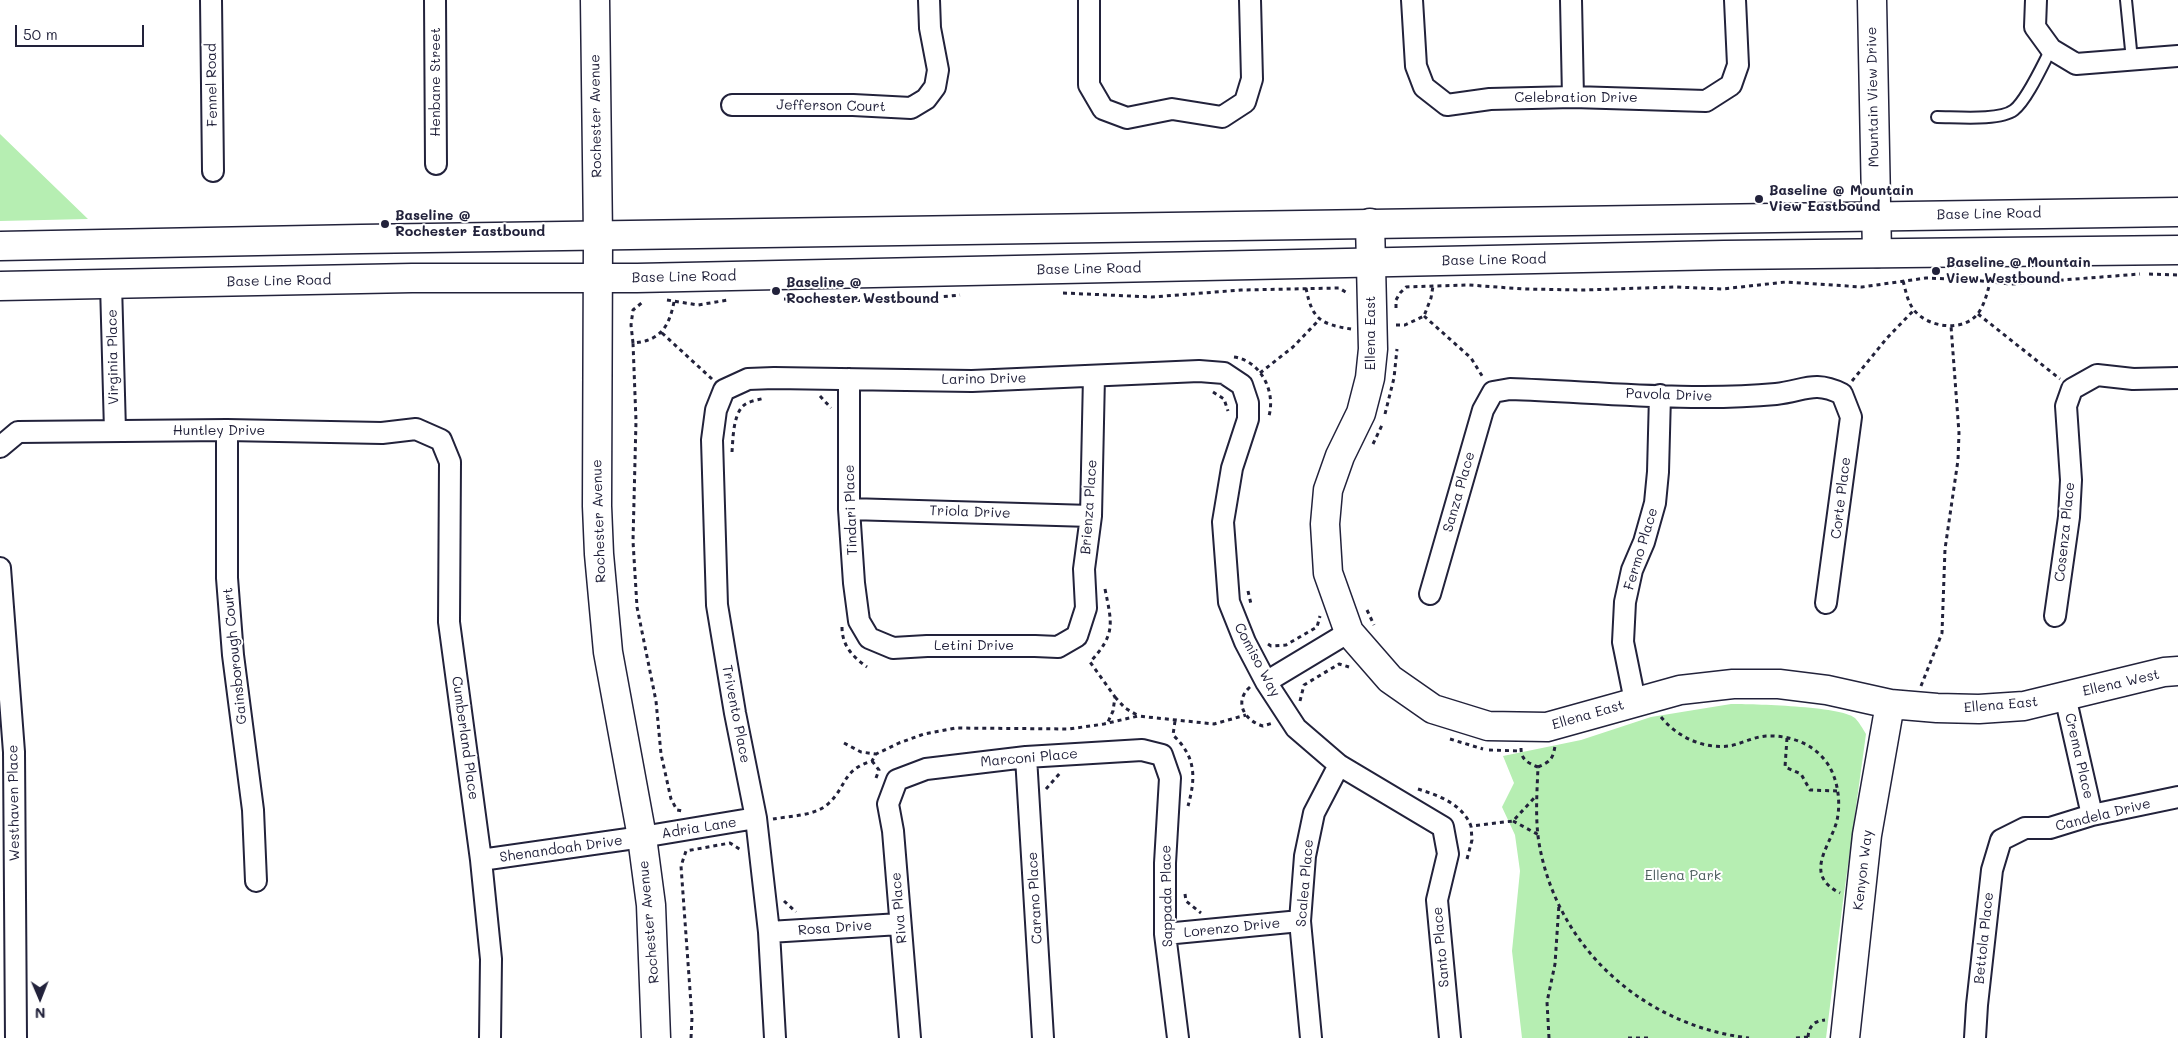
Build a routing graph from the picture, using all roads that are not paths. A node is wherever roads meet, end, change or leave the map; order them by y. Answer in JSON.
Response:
{"nodes":[{"id":1,"x":211,"y":0,"type":"edge"},
{"id":2,"x":436,"y":0,"type":"edge"},
{"id":3,"x":595,"y":0,"type":"edge"},
{"id":4,"x":930,"y":0,"type":"edge"},
{"id":5,"x":1089,"y":0,"type":"edge"},
{"id":6,"x":1250,"y":0,"type":"edge"},
{"id":7,"x":1412,"y":0,"type":"edge"},
{"id":8,"x":1571,"y":0,"type":"edge"},
{"id":9,"x":1735,"y":0,"type":"edge"},
{"id":10,"x":1872,"y":0,"type":"edge"},
{"id":11,"x":2036,"y":0,"type":"edge"},
{"id":12,"x":2126,"y":0,"type":"edge"},
{"id":13,"x":2051,"y":49,"type":"junction"},
{"id":14,"x":2178,"y":56,"type":"edge"},
{"id":15,"x":2132,"y":60,"type":"junction"},
{"id":16,"x":1573,"y":97,"type":"junction"},
{"id":17,"x":732,"y":105,"type":"dead end"},
{"id":18,"x":1937,"y":117,"type":"dead end"},
{"id":19,"x":436,"y":164,"type":"dead end"},
{"id":20,"x":213,"y":171,"type":"dead end"},
{"id":21,"x":2178,"y":212,"type":"edge"},
{"id":22,"x":1876,"y":216,"type":"junction"},
{"id":23,"x":1370,"y":223,"type":"junction"},
{"id":24,"x":598,"y":237,"type":"junction"},
{"id":25,"x":0,"y":246,"type":"edge"},
{"id":26,"x":2178,"y":250,"type":"edge"},
{"id":27,"x":1877,"y":253,"type":"junction"},
{"id":28,"x":1370,"y":262,"type":"junction"},
{"id":29,"x":598,"y":278,"type":"junction"},
{"id":30,"x":111,"y":284,"type":"junction"},
{"id":31,"x":0,"y":286,"type":"edge"},
{"id":32,"x":1094,"y":376,"type":"junction"},
{"id":33,"x":2178,"y":378,"type":"edge"},
{"id":34,"x":849,"y":379,"type":"junction"},
{"id":35,"x":715,"y":382,"type":"joint"},
{"id":36,"x":1242,"y":385,"type":"joint"},
{"id":37,"x":1493,"y":392,"type":"joint"},
{"id":38,"x":1842,"y":394,"type":"joint"},
{"id":39,"x":1660,"y":395,"type":"junction"},
{"id":40,"x":227,"y":430,"type":"junction"},
{"id":41,"x":115,"y":431,"type":"junction"},
{"id":42,"x":441,"y":440,"type":"joint"},
{"id":43,"x":0,"y":447,"type":"edge"},
{"id":44,"x":849,"y":509,"type":"junction"},
{"id":45,"x":1091,"y":516,"type":"junction"},
{"id":46,"x":0,"y":568,"type":"edge"},
{"id":47,"x":1430,"y":594,"type":"dead end"},
{"id":48,"x":1826,"y":603,"type":"dead end"},
{"id":49,"x":2055,"y":616,"type":"dead end"},
{"id":50,"x":1349,"y":632,"type":"junction"},
{"id":51,"x":1077,"y":636,"type":"joint"},
{"id":52,"x":869,"y":638,"type":"joint"},
{"id":53,"x":2178,"y":671,"type":"edge"},
{"id":54,"x":1258,"y":685,"type":"junction"},
{"id":55,"x":2065,"y":696,"type":"junction"},
{"id":56,"x":1635,"y":701,"type":"junction"},
{"id":57,"x":1890,"y":704,"type":"junction"},
{"id":58,"x":1162,"y":754,"type":"joint"},
{"id":59,"x":1026,"y":757,"type":"junction"},
{"id":60,"x":1339,"y":765,"type":"junction"},
{"id":61,"x":897,"y":780,"type":"joint"},
{"id":62,"x":2178,"y":797,"type":"edge"},
{"id":63,"x":764,"y":814,"type":"junction"},
{"id":64,"x":2092,"y":815,"type":"junction"},
{"id":65,"x":1443,"y":827,"type":"joint"},
{"id":66,"x":642,"y":837,"type":"junction"},
{"id":67,"x":2001,"y":840,"type":"joint"},
{"id":68,"x":481,"y":860,"type":"junction"},
{"id":69,"x":256,"y":881,"type":"dead end"},
{"id":70,"x":1300,"y":921,"type":"junction"},
{"id":71,"x":900,"y":924,"type":"junction"},
{"id":72,"x":769,"y":932,"type":"junction"},
{"id":73,"x":1165,"y":934,"type":"junction"},
{"id":74,"x":1838,"y":1029,"type":"edge"},
{"id":75,"x":16,"y":1038,"type":"edge"},
{"id":76,"x":490,"y":1038,"type":"edge"},
{"id":77,"x":656,"y":1038,"type":"edge"},
{"id":78,"x":775,"y":1038,"type":"edge"},
{"id":79,"x":910,"y":1038,"type":"edge"},
{"id":80,"x":1043,"y":1038,"type":"edge"},
{"id":81,"x":1178,"y":1038,"type":"edge"},
{"id":82,"x":1311,"y":1038,"type":"edge"},
{"id":83,"x":1450,"y":1038,"type":"edge"},
{"id":84,"x":1976,"y":1038,"type":"edge"}],
"edges":[{"from":1,"to":20,"type":"street","name":"Fennel Road"},
{"from":2,"to":19,"type":"street","name":"Henbane Street"},
{"from":3,"to":24,"type":"main road","name":"Rochester Avenue"},
{"from":4,"to":17,"type":"street","name":"Jefferson Court"},
{"from":5,"to":6,"type":"street"},
{"from":7,"to":16,"type":"street","name":"Celebration Drive"},
{"from":8,"to":16,"type":"street"},
{"from":9,"to":16,"type":"street","name":"Celebration Drive"},
{"from":10,"to":22,"type":"main road","name":"Mountain View Drive"},
{"from":11,"to":13,"type":"street"},
{"from":12,"to":15,"type":"lane"},
{"from":13,"to":15,"type":"street"},
{"from":13,"to":18,"type":"lane"},
{"from":14,"to":15,"type":"street"},
{"from":21,"to":22,"type":"main road","name":"Base Line Road"},
{"from":22,"to":23,"type":"main road","name":"Base Line Road"},
{"from":22,"to":27,"type":"main road","name":"Mountain View Drive"},
{"from":23,"to":24,"type":"main road","name":"Base Line Road"},
{"from":23,"to":28,"type":"main road","name":"Ellena East"},
{"from":24,"to":25,"type":"main road","name":"Base Line Road"},
{"from":24,"to":29,"type":"main road","name":"Rochester Avenue"},
{"from":26,"to":27,"type":"main road","name":"Base Line Road"},
{"from":27,"to":28,"type":"main road","name":"Base Line Road"},
{"from":28,"to":29,"type":"main road","name":"Base Line Road"},
{"from":28,"to":50,"type":"main road","name":"Ellena East"},
{"from":29,"to":30,"type":"main road","name":"Base Line Road"},
{"from":29,"to":66,"type":"main road","name":"Rochester Avenue"},
{"from":30,"to":31,"type":"main road","name":"Base Line Road"},
{"from":30,"to":41,"type":"street","name":"Virginia Place"},
{"from":32,"to":34,"type":"street","name":"Larino Drive"},
{"from":32,"to":36,"type":"street","name":"Larino Drive"},
{"from":32,"to":45,"type":"street","name":"Brienza Place"},
{"from":33,"to":49,"type":"street","name":"Cosenza Place"},
{"from":34,"to":35,"type":"street","name":"Larino Drive"},
{"from":34,"to":44,"type":"street","name":"Tindari Place"},
{"from":35,"to":63,"type":"street","name":"Trivento Place"},
{"from":36,"to":54,"type":"street","name":"Comiso Way"},
{"from":37,"to":39,"type":"street","name":"Pavola Drive"},
{"from":37,"to":47,"type":"street","name":"Sanza Place"},
{"from":38,"to":39,"type":"street","name":"Pavola Drive"},
{"from":38,"to":48,"type":"street","name":"Corte Place"},
{"from":39,"to":56,"type":"street","name":"Fermo Place"},
{"from":40,"to":41,"type":"street","name":"Huntley Drive"},
{"from":40,"to":42,"type":"street","name":"Huntley Drive"},
{"from":40,"to":69,"type":"street","name":"Gainsborough Court"},
{"from":41,"to":43,"type":"street","name":"Huntley Drive"},
{"from":42,"to":68,"type":"street","name":"Cumberland Place"},
{"from":44,"to":45,"type":"street","name":"Triola Drive"},
{"from":44,"to":52,"type":"street","name":"Tindari Place"},
{"from":45,"to":51,"type":"street","name":"Brienza Place"},
{"from":46,"to":75,"type":"street","name":"Westhaven Place"},
{"from":50,"to":54,"type":"street"},
{"from":50,"to":56,"type":"main road","name":"Ellena East"},
{"from":51,"to":52,"type":"street","name":"Letini Drive"},
{"from":53,"to":55,"type":"main road","name":"Ellena West"},
{"from":54,"to":60,"type":"street","name":"Comiso Way"},
{"from":55,"to":57,"type":"main road","name":"Ellena East"},
{"from":55,"to":64,"type":"street","name":"Crema Place"},
{"from":56,"to":57,"type":"main road","name":"Ellena East"},
{"from":57,"to":74,"type":"main road","name":"Kenyon Way"},
{"from":58,"to":59,"type":"street","name":"Marconi Place"},
{"from":58,"to":73,"type":"street","name":"Sappada Place"},
{"from":59,"to":61,"type":"street","name":"Marconi Place"},
{"from":59,"to":80,"type":"street","name":"Carano Place"},
{"from":60,"to":65,"type":"street","name":"Comiso Way"},
{"from":60,"to":70,"type":"street","name":"Scalea Place"},
{"from":61,"to":71,"type":"street","name":"Riva Place"},
{"from":62,"to":64,"type":"street","name":"Candela Drive"},
{"from":63,"to":66,"type":"street","name":"Adria Lane"},
{"from":63,"to":72,"type":"street","name":"Trivento Place"},
{"from":64,"to":67,"type":"street","name":"Candela Drive"},
{"from":65,"to":83,"type":"street","name":"Santo Place"},
{"from":66,"to":68,"type":"street","name":"Shenandoah Drive"},
{"from":66,"to":77,"type":"main road","name":"Rochester Avenue"},
{"from":67,"to":84,"type":"street","name":"Bettola Place"},
{"from":68,"to":76,"type":"street","name":"Cumberland Place"},
{"from":70,"to":73,"type":"street","name":"Lorenzo Drive"},
{"from":70,"to":82,"type":"street","name":"Scalea Place"},
{"from":71,"to":72,"type":"street","name":"Rosa Drive"},
{"from":71,"to":79,"type":"street","name":"Riva Place"},
{"from":72,"to":78,"type":"street","name":"Trivento Place"},
{"from":73,"to":81,"type":"street","name":"Sappada Place"}]}
